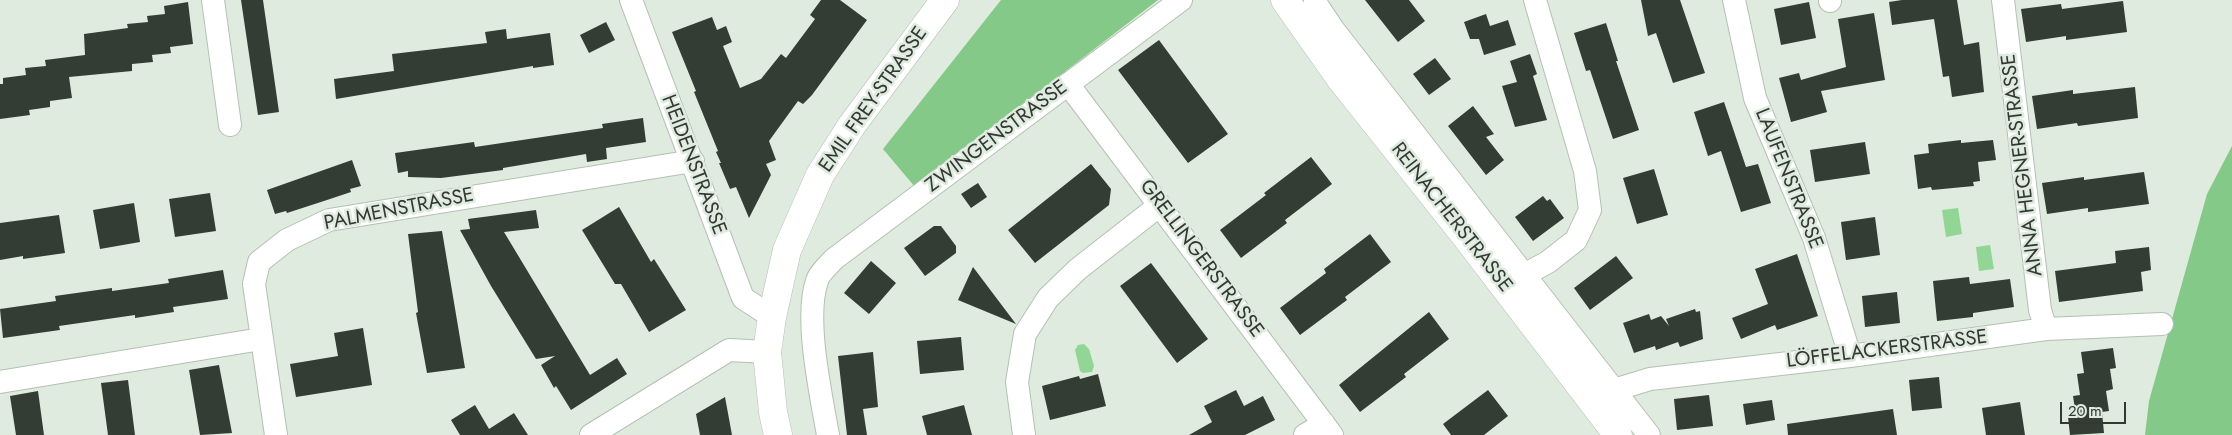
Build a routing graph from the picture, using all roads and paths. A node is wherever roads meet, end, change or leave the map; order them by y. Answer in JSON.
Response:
{"nodes":[{"id":1,"x":213,"y":0,"type":"edge"},
{"id":2,"x":631,"y":0,"type":"edge"},
{"id":3,"x":945,"y":0,"type":"edge"},
{"id":4,"x":1181,"y":0,"type":"edge"},
{"id":5,"x":1285,"y":0,"type":"edge"},
{"id":6,"x":1535,"y":0,"type":"edge"},
{"id":7,"x":1734,"y":0,"type":"edge"},
{"id":8,"x":2003,"y":0,"type":"edge"},
{"id":9,"x":1316,"y":2,"type":"dead end"},
{"id":10,"x":1068,"y":84,"type":"junction"},
{"id":11,"x":230,"y":125,"type":"dead end"},
{"id":12,"x":693,"y":161,"type":"junction"},
{"id":13,"x":1160,"y":205,"type":"junction"},
{"id":14,"x":1524,"y":275,"type":"junction"},
{"id":15,"x":772,"y":317,"type":"junction"},
{"id":16,"x":2162,"y":324,"type":"dead end"},
{"id":17,"x":2046,"y":329,"type":"junction"},
{"id":18,"x":261,"y":339,"type":"junction"},
{"id":19,"x":767,"y":352,"type":"junction"},
{"id":20,"x":1850,"y":356,"type":"junction"},
{"id":21,"x":0,"y":382,"type":"edge"},
{"id":22,"x":1614,"y":390,"type":"junction"},
{"id":23,"x":1320,"y":431,"type":"edge"},
{"id":24,"x":276,"y":435,"type":"edge"},
{"id":25,"x":591,"y":435,"type":"edge"},
{"id":26,"x":778,"y":435,"type":"edge"},
{"id":27,"x":828,"y":435,"type":"edge"},
{"id":28,"x":1024,"y":435,"type":"edge"},
{"id":29,"x":1618,"y":435,"type":"edge"},
{"id":30,"x":1649,"y":435,"type":"edge"}],
"edges":[{"from":1,"to":11,"type":"street"},
{"from":2,"to":12,"type":"street","name":"HEIDENSTRASSE"},
{"from":3,"to":15,"type":"main road","name":"EMIL FREY-STRASSE"},
{"from":4,"to":10,"type":"street","name":"ZWINGENSTRASSE"},
{"from":5,"to":29,"type":"main road","name":"REINACHERSTRASSE"},
{"from":6,"to":14,"type":"street"},
{"from":7,"to":20,"type":"street","name":"LAUFENSTRASSE"},
{"from":8,"to":17,"type":"street","name":"ANNA HEGNER-STRASSE"},
{"from":9,"to":14,"type":"street"},
{"from":10,"to":13,"type":"street","name":"GRELLINGERSTRASSE"},
{"from":10,"to":27,"type":"street","name":"ZWINGENSTRASSE"},
{"from":12,"to":15,"type":"street","name":"HEIDENSTRASSE"},
{"from":12,"to":18,"type":"street","name":"PALMENSTRASSE"},
{"from":13,"to":23,"type":"street","name":"GRELLINGERSTRASSE"},
{"from":13,"to":28,"type":"street"},
{"from":14,"to":22,"type":"street"},
{"from":15,"to":19,"type":"main road","name":"EMIL FREY-STRASSE"},
{"from":16,"to":17,"type":"street","name":"LÖFFELACKERSTRASSE"},
{"from":17,"to":20,"type":"street","name":"LÖFFELACKERSTRASSE"},
{"from":18,"to":21,"type":"street"},
{"from":18,"to":24,"type":"street","name":"PALMENSTRASSE"},
{"from":19,"to":25,"type":"street"},
{"from":19,"to":26,"type":"main road","name":"EMIL FREY-STRASSE"},
{"from":20,"to":22,"type":"street","name":"LÖFFELACKERSTRASSE"},
{"from":22,"to":30,"type":"street"}]}
